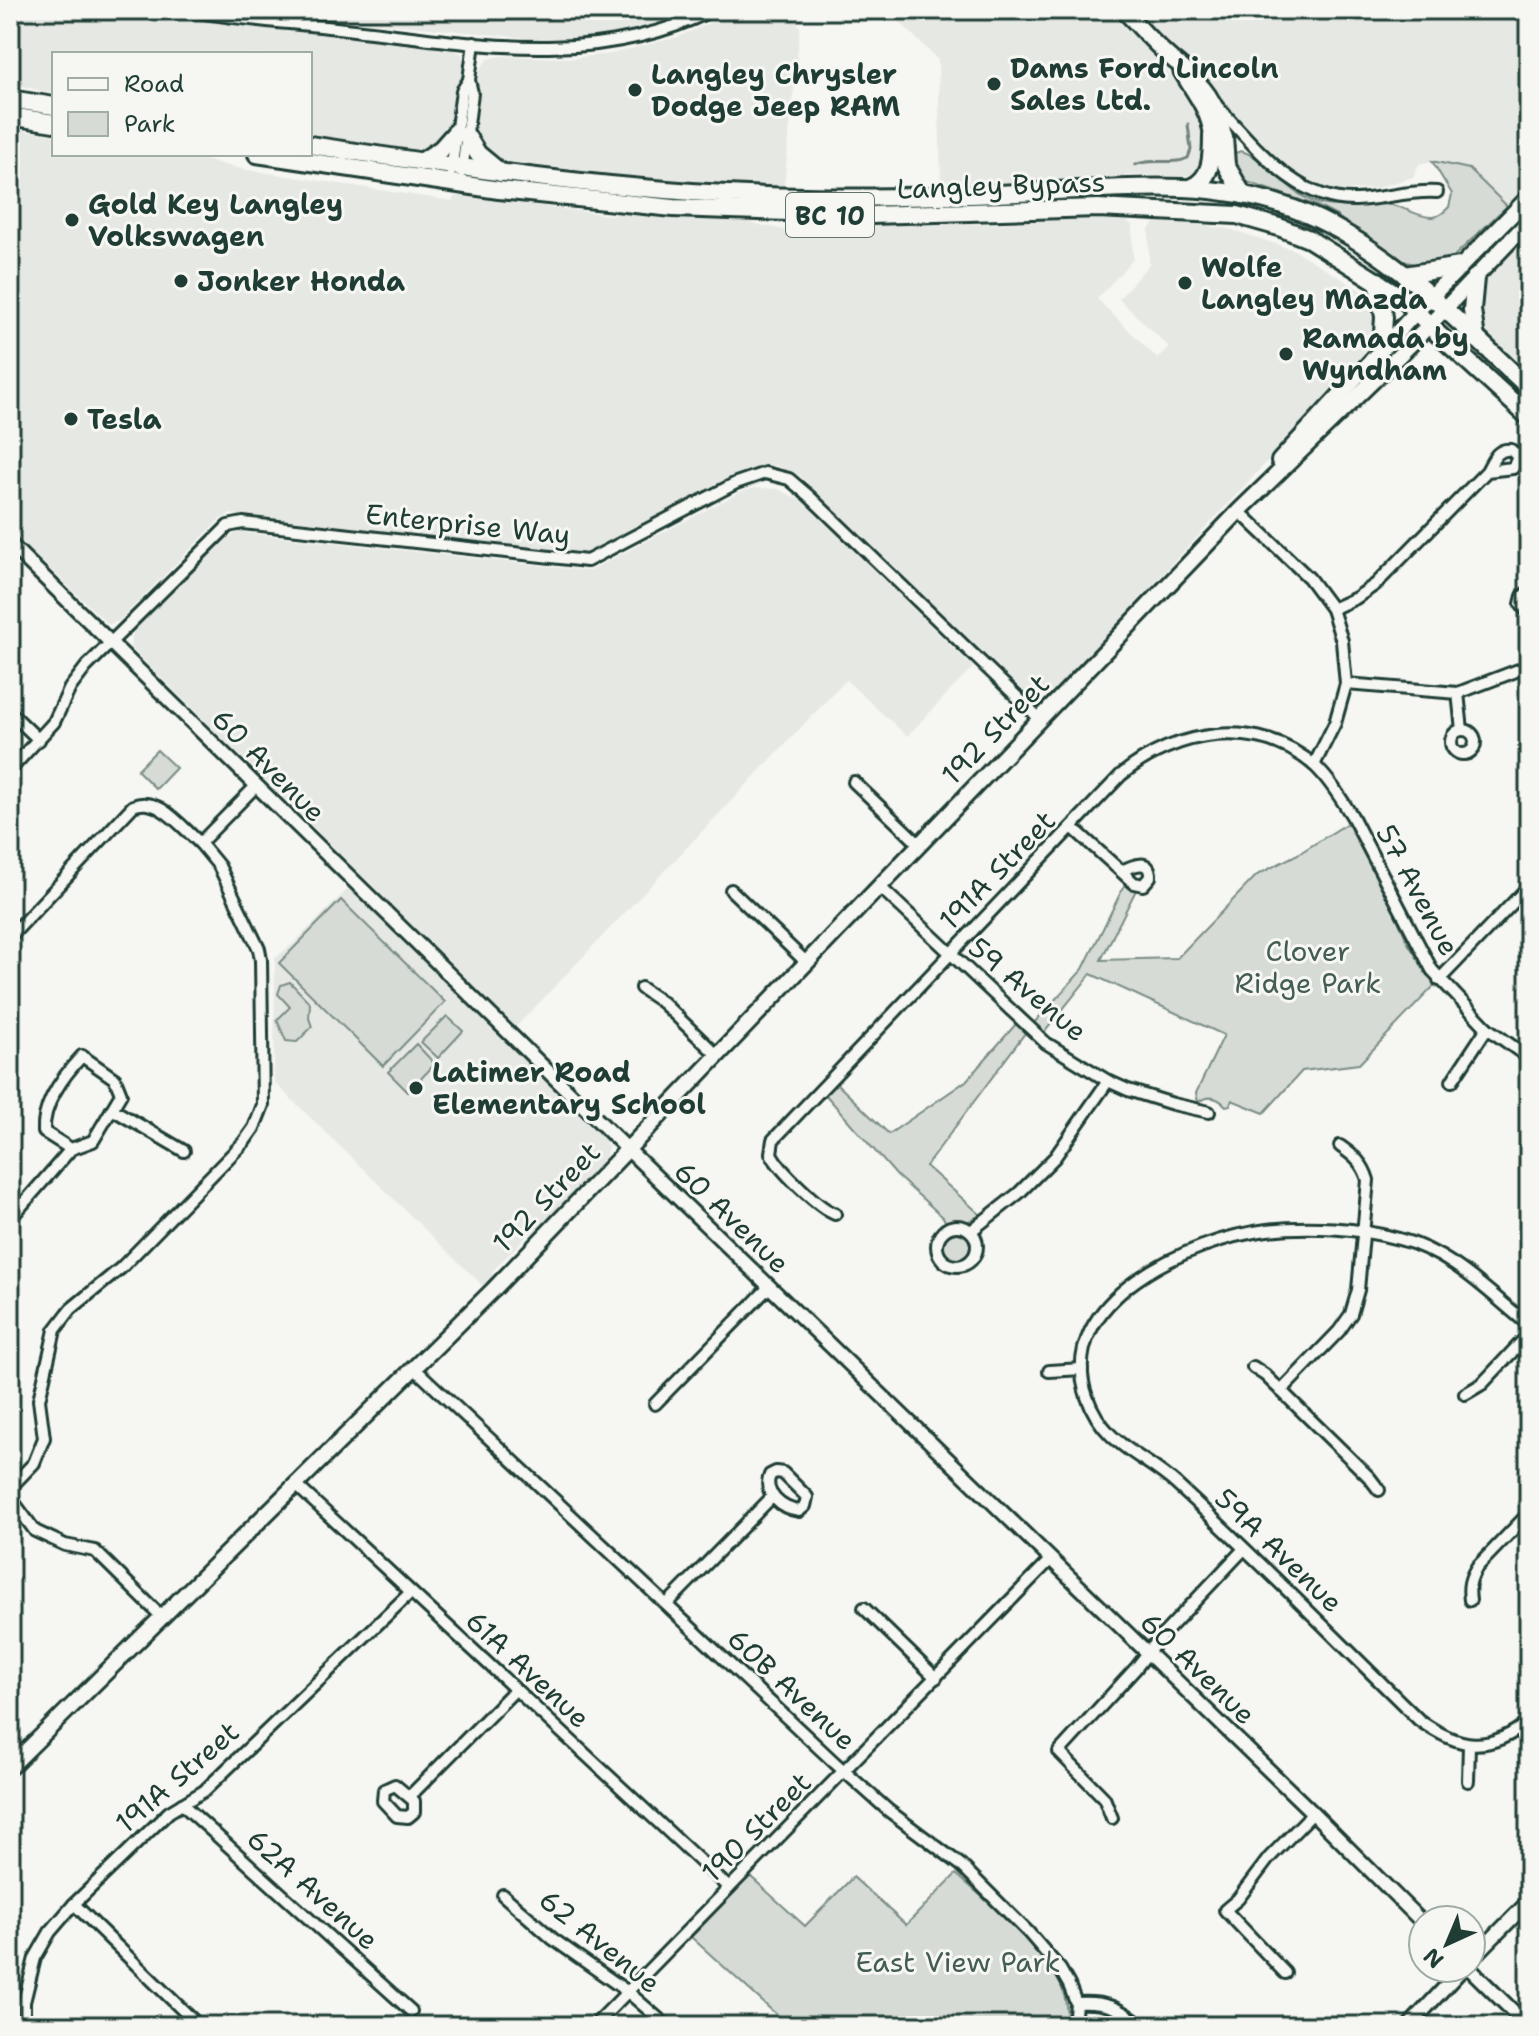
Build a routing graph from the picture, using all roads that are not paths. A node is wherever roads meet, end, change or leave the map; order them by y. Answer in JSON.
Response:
{"nodes":[{"id":1,"x":185,"y":10,"type":"edge"},
{"id":2,"x":712,"y":10,"type":"edge"},
{"id":3,"x":1123,"y":10,"type":"edge"},
{"id":4,"x":474,"y":43,"type":"junction"},
{"id":5,"x":1177,"y":64,"type":"junction"},
{"id":6,"x":10,"y":99,"type":"edge"},
{"id":7,"x":1212,"y":101,"type":"junction"},
{"id":8,"x":52,"y":106,"type":"edge"},
{"id":9,"x":10,"y":116,"type":"edge"},
{"id":10,"x":52,"y":123,"type":"edge"},
{"id":11,"x":461,"y":133,"type":"junction"},
{"id":12,"x":1218,"y":136,"type":"junction"},
{"id":13,"x":312,"y":145,"type":"edge"},
{"id":14,"x":1259,"y":148,"type":"junction"},
{"id":15,"x":275,"y":156,"type":"edge"},
{"id":16,"x":421,"y":162,"type":"junction"},
{"id":17,"x":503,"y":174,"type":"junction"},
{"id":18,"x":456,"y":176,"type":"junction"},
{"id":19,"x":1190,"y":188,"type":"junction"},
{"id":20,"x":1437,"y":192,"type":"dead end"},
{"id":21,"x":1243,"y":195,"type":"junction"},
{"id":22,"x":1529,"y":197,"type":"edge"},
{"id":23,"x":1529,"y":221,"type":"edge"},
{"id":24,"x":1460,"y":266,"type":"junction"},
{"id":25,"x":1405,"y":275,"type":"junction"},
{"id":26,"x":1475,"y":278,"type":"junction"},
{"id":27,"x":1378,"y":281,"type":"junction"},
{"id":28,"x":1430,"y":297,"type":"junction"},
{"id":29,"x":1444,"y":310,"type":"junction"},
{"id":30,"x":1417,"y":311,"type":"junction"},
{"id":31,"x":1430,"y":324,"type":"junction"},
{"id":32,"x":1476,"y":339,"type":"junction"},
{"id":33,"x":1382,"y":348,"type":"junction"},
{"id":34,"x":1529,"y":388,"type":"edge"},
{"id":35,"x":1529,"y":417,"type":"edge"},
{"id":36,"x":1487,"y":471,"type":"dead end"},
{"id":37,"x":1239,"y":511,"type":"junction"},
{"id":38,"x":10,"y":544,"type":"edge"},
{"id":39,"x":1529,"y":591,"type":"edge"},
{"id":40,"x":1332,"y":609,"type":"junction"},
{"id":41,"x":1529,"y":614,"type":"edge"},
{"id":42,"x":110,"y":642,"type":"junction"},
{"id":43,"x":1529,"y":666,"type":"edge"},
{"id":44,"x":1346,"y":684,"type":"junction"},
{"id":45,"x":1458,"y":693,"type":"junction"},
{"id":46,"x":10,"y":712,"type":"edge"},
{"id":47,"x":1040,"y":719,"type":"junction"},
{"id":48,"x":1462,"y":730,"type":"dead end"},
{"id":49,"x":39,"y":740,"type":"junction"},
{"id":50,"x":1314,"y":765,"type":"junction"},
{"id":51,"x":10,"y":770,"type":"edge"},
{"id":52,"x":854,"y":782,"type":"dead end"},
{"id":53,"x":256,"y":786,"type":"junction"},
{"id":54,"x":1072,"y":827,"type":"junction"},
{"id":55,"x":200,"y":843,"type":"junction"},
{"id":56,"x":920,"y":845,"type":"junction"},
{"id":57,"x":1122,"y":871,"type":"dead end"},
{"id":58,"x":1529,"y":886,"type":"edge"},
{"id":59,"x":880,"y":887,"type":"junction"},
{"id":60,"x":731,"y":890,"type":"dead end"},
{"id":61,"x":10,"y":937,"type":"edge"},
{"id":62,"x":950,"y":953,"type":"junction"},
{"id":63,"x":807,"y":963,"type":"junction"},
{"id":64,"x":1439,"y":980,"type":"junction"},
{"id":65,"x":641,"y":988,"type":"dead end"},
{"id":66,"x":1487,"y":1028,"type":"junction"},
{"id":67,"x":718,"y":1056,"type":"junction"},
{"id":68,"x":1529,"y":1058,"type":"edge"},
{"id":69,"x":1108,"y":1081,"type":"junction"},
{"id":70,"x":1452,"y":1081,"type":"dead end"},
{"id":71,"x":112,"y":1109,"type":"junction"},
{"id":72,"x":1209,"y":1112,"type":"dead end"},
{"id":73,"x":1340,"y":1146,"type":"dead end"},
{"id":74,"x":71,"y":1149,"type":"junction"},
{"id":75,"x":628,"y":1150,"type":"junction"},
{"id":76,"x":184,"y":1151,"type":"dead end"},
{"id":77,"x":835,"y":1214,"type":"dead end"},
{"id":78,"x":10,"y":1219,"type":"edge"},
{"id":79,"x":971,"y":1231,"type":"dead end"},
{"id":80,"x":1364,"y":1232,"type":"junction"},
{"id":81,"x":770,"y":1286,"type":"junction"},
{"id":82,"x":1529,"y":1325,"type":"edge"},
{"id":83,"x":1529,"y":1334,"type":"edge"},
{"id":84,"x":413,"y":1367,"type":"junction"},
{"id":85,"x":1253,"y":1367,"type":"dead end"},
{"id":86,"x":1082,"y":1369,"type":"junction"},
{"id":87,"x":1049,"y":1371,"type":"dead end"},
{"id":88,"x":1281,"y":1391,"type":"junction"},
{"id":89,"x":1465,"y":1394,"type":"dead end"},
{"id":90,"x":655,"y":1404,"type":"dead end"},
{"id":91,"x":295,"y":1484,"type":"junction"},
{"id":92,"x":10,"y":1488,"type":"edge"},
{"id":93,"x":1379,"y":1490,"type":"dead end"},
{"id":94,"x":773,"y":1496,"type":"dead end"},
{"id":95,"x":10,"y":1497,"type":"edge"},
{"id":96,"x":1529,"y":1513,"type":"edge"},
{"id":97,"x":1244,"y":1549,"type":"junction"},
{"id":98,"x":1051,"y":1559,"type":"junction"},
{"id":99,"x":410,"y":1593,"type":"junction"},
{"id":100,"x":1470,"y":1600,"type":"dead end"},
{"id":101,"x":667,"y":1604,"type":"junction"},
{"id":102,"x":864,"y":1608,"type":"dead end"},
{"id":103,"x":161,"y":1616,"type":"junction"},
{"id":104,"x":1148,"y":1653,"type":"junction"},
{"id":105,"x":936,"y":1678,"type":"junction"},
{"id":106,"x":515,"y":1690,"type":"junction"},
{"id":107,"x":1529,"y":1721,"type":"edge"},
{"id":108,"x":1469,"y":1745,"type":"junction"},
{"id":109,"x":10,"y":1767,"type":"edge"},
{"id":110,"x":845,"y":1771,"type":"junction"},
{"id":111,"x":1468,"y":1781,"type":"dead end"},
{"id":112,"x":410,"y":1796,"type":"dead end"},
{"id":113,"x":182,"y":1804,"type":"junction"},
{"id":114,"x":1313,"y":1813,"type":"junction"},
{"id":115,"x":1112,"y":1818,"type":"dead end"},
{"id":116,"x":729,"y":1888,"type":"junction"},
{"id":117,"x":503,"y":1895,"type":"dead end"},
{"id":118,"x":1529,"y":1901,"type":"edge"},
{"id":119,"x":74,"y":1904,"type":"junction"},
{"id":120,"x":1407,"y":1907,"type":"edge"},
{"id":121,"x":1487,"y":1944,"type":"edge"},
{"id":122,"x":1285,"y":1973,"type":"dead end"},
{"id":123,"x":1450,"y":1984,"type":"edge"},
{"id":124,"x":1483,"y":1984,"type":"edge"},
{"id":125,"x":628,"y":1992,"type":"junction"},
{"id":126,"x":1076,"y":2003,"type":"junction"},
{"id":127,"x":411,"y":2011,"type":"dead end"},
{"id":128,"x":24,"y":2026,"type":"edge"},
{"id":129,"x":199,"y":2026,"type":"edge"},
{"id":130,"x":594,"y":2026,"type":"edge"},
{"id":131,"x":667,"y":2026,"type":"edge"},
{"id":132,"x":1074,"y":2026,"type":"edge"},
{"id":133,"x":1141,"y":2026,"type":"edge"},
{"id":134,"x":1409,"y":2026,"type":"edge"},
{"id":135,"x":1528,"y":2026,"type":"edge"}],
"edges":[{"from":1,"to":4,"type":"street"},
{"from":2,"to":4,"type":"street"},
{"from":3,"to":5,"type":"main road"},
{"from":4,"to":11,"type":"street"},
{"from":5,"to":7,"type":"main road"},
{"from":5,"to":12,"type":"main road"},
{"from":6,"to":8,"type":"highway"},
{"from":7,"to":12,"type":"main road"},
{"from":7,"to":14,"type":"street"},
{"from":9,"to":10,"type":"highway"},
{"from":11,"to":16,"type":"highway"},
{"from":11,"to":17,"type":"highway"},
{"from":11,"to":18,"type":"street"},
{"from":12,"to":14,"type":"street"},
{"from":12,"to":19,"type":"highway"},
{"from":12,"to":21,"type":"highway"},
{"from":13,"to":16,"type":"highway","name":"Langley Bypass","number":"BC 10"},
{"from":14,"to":20,"type":"street"},
{"from":15,"to":18,"type":"highway","name":"Langley Bypass","number":"BC 10"},
{"from":16,"to":18,"type":"highway","name":"Langley Bypass","number":"BC 10"},
{"from":17,"to":18,"type":"highway","name":"Langley Bypass","number":"BC 10"},
{"from":17,"to":19,"type":"highway","name":"Langley Bypass","number":"BC 10"},
{"from":18,"to":27,"type":"highway","name":"Langley Bypass","number":"BC 10"},
{"from":19,"to":21,"type":"highway","name":"Langley Bypass","number":"BC 10"},
{"from":21,"to":25,"type":"highway","name":"Langley Bypass","number":"BC 10"},
{"from":22,"to":24,"type":"main road","name":"192 Street"},
{"from":23,"to":26,"type":"main road","name":"192 Street"},
{"from":24,"to":25,"type":"highway"},
{"from":24,"to":28,"type":"main road","name":"192 Street"},
{"from":25,"to":28,"type":"highway","name":"Langley Bypass","number":"BC 10"},
{"from":26,"to":29,"type":"main road","name":"192 Street"},
{"from":26,"to":32,"type":"highway"},
{"from":27,"to":30,"type":"highway","name":"Langley Bypass","number":"BC 10"},
{"from":27,"to":33,"type":"highway"},
{"from":28,"to":29,"type":"highway","name":"Langley Bypass","number":"BC 10"},
{"from":28,"to":30,"type":"main road","name":"192 Street"},
{"from":29,"to":31,"type":"main road","name":"192 Street"},
{"from":29,"to":32,"type":"highway","number":"BC 10"},
{"from":30,"to":31,"type":"highway","name":"Langley Bypass","number":"BC 10"},
{"from":30,"to":33,"type":"main road","name":"192 Street"},
{"from":31,"to":35,"type":"highway","number":"BC 10"},
{"from":31,"to":37,"type":"main road","name":"192 Street"},
{"from":32,"to":34,"type":"highway","number":"BC 10"},
{"from":33,"to":37,"type":"main road","name":"192 Street"},
{"from":36,"to":40,"type":"street"},
{"from":37,"to":40,"type":"street"},
{"from":37,"to":47,"type":"main road","name":"192 Street"},
{"from":38,"to":42,"type":"street","name":"60 Avenue"},
{"from":39,"to":41,"type":"street"},
{"from":40,"to":44,"type":"street"},
{"from":42,"to":47,"type":"street","name":"Enterprise Way"},
{"from":42,"to":49,"type":"street"},
{"from":42,"to":53,"type":"street","name":"60 Avenue"},
{"from":43,"to":45,"type":"street"},
{"from":44,"to":45,"type":"street"},
{"from":44,"to":50,"type":"street"},
{"from":45,"to":48,"type":"street"},
{"from":46,"to":49,"type":"street"},
{"from":47,"to":56,"type":"main road","name":"192 Street"},
{"from":49,"to":51,"type":"street"},
{"from":50,"to":54,"type":"street","name":"191A Street"},
{"from":50,"to":64,"type":"street","name":"57 Avenue"},
{"from":52,"to":56,"type":"street"},
{"from":53,"to":55,"type":"street"},
{"from":53,"to":75,"type":"street","name":"60 Avenue"},
{"from":54,"to":57,"type":"street"},
{"from":54,"to":62,"type":"street","name":"191A Street"},
{"from":55,"to":61,"type":"street"},
{"from":55,"to":92,"type":"street"},
{"from":56,"to":59,"type":"main road","name":"192 Street"},
{"from":58,"to":64,"type":"street"},
{"from":59,"to":62,"type":"street","name":"59 Avenue"},
{"from":59,"to":63,"type":"main road","name":"192 Street"},
{"from":60,"to":63,"type":"street"},
{"from":62,"to":69,"type":"street","name":"59 Avenue"},
{"from":62,"to":77,"type":"street","name":"191A Street"},
{"from":63,"to":67,"type":"main road","name":"192 Street"},
{"from":64,"to":66,"type":"street","name":"57 Avenue"},
{"from":65,"to":67,"type":"street"},
{"from":66,"to":68,"type":"street","name":"57 Avenue"},
{"from":66,"to":70,"type":"street"},
{"from":67,"to":75,"type":"main road","name":"192 Street"},
{"from":69,"to":72,"type":"street","name":"59 Avenue"},
{"from":69,"to":79,"type":"street"},
{"from":71,"to":74,"type":"street"},
{"from":71,"to":74,"type":"street"},
{"from":71,"to":76,"type":"street"},
{"from":73,"to":80,"type":"street"},
{"from":74,"to":78,"type":"street"},
{"from":75,"to":81,"type":"street","name":"60 Avenue"},
{"from":75,"to":84,"type":"main road","name":"192 Street"},
{"from":80,"to":82,"type":"street"},
{"from":80,"to":86,"type":"street"},
{"from":80,"to":88,"type":"street"},
{"from":81,"to":90,"type":"street"},
{"from":81,"to":98,"type":"street","name":"60 Avenue"},
{"from":83,"to":89,"type":"street"},
{"from":84,"to":91,"type":"main road","name":"192 Street"},
{"from":84,"to":101,"type":"street","name":"60B Avenue"},
{"from":85,"to":88,"type":"street"},
{"from":86,"to":87,"type":"street"},
{"from":86,"to":97,"type":"street","name":"59A Avenue"},
{"from":88,"to":93,"type":"street"},
{"from":91,"to":99,"type":"street","name":"61A Avenue"},
{"from":91,"to":103,"type":"main road","name":"192 Street"},
{"from":94,"to":101,"type":"street"},
{"from":95,"to":103,"type":"street"},
{"from":96,"to":100,"type":"street"},
{"from":97,"to":104,"type":"street"},
{"from":97,"to":108,"type":"street","name":"59A Avenue"},
{"from":98,"to":104,"type":"street","name":"60 Avenue"},
{"from":98,"to":105,"type":"street","name":"190 Street"},
{"from":99,"to":106,"type":"street","name":"61A Avenue"},
{"from":99,"to":113,"type":"street","name":"191A Street"},
{"from":101,"to":110,"type":"street","name":"60B Avenue"},
{"from":102,"to":105,"type":"street"},
{"from":103,"to":109,"type":"main road","name":"192 Street"},
{"from":104,"to":114,"type":"street","name":"60 Avenue"},
{"from":104,"to":115,"type":"street"},
{"from":105,"to":110,"type":"street","name":"190 Street"},
{"from":106,"to":112,"type":"street"},
{"from":106,"to":116,"type":"street","name":"61A Avenue"},
{"from":107,"to":108,"type":"street"},
{"from":108,"to":111,"type":"street"},
{"from":110,"to":116,"type":"street","name":"190 Street"},
{"from":110,"to":126,"type":"street","name":"60B Avenue"},
{"from":113,"to":119,"type":"street","name":"191A Street"},
{"from":113,"to":127,"type":"street","name":"62A Avenue"},
{"from":114,"to":120,"type":"street","name":"60 Avenue"},
{"from":114,"to":122,"type":"street"},
{"from":116,"to":125,"type":"street","name":"190 Street"},
{"from":117,"to":125,"type":"street","name":"62 Avenue"},
{"from":118,"to":121,"type":"street"},
{"from":119,"to":128,"type":"street","name":"191A Street"},
{"from":119,"to":129,"type":"street"},
{"from":123,"to":134,"type":"street"},
{"from":124,"to":135,"type":"street"},
{"from":125,"to":130,"type":"street","name":"190 Street"},
{"from":125,"to":131,"type":"street","name":"62 Avenue"},
{"from":126,"to":132,"type":"street"},
{"from":126,"to":133,"type":"street"}]}
